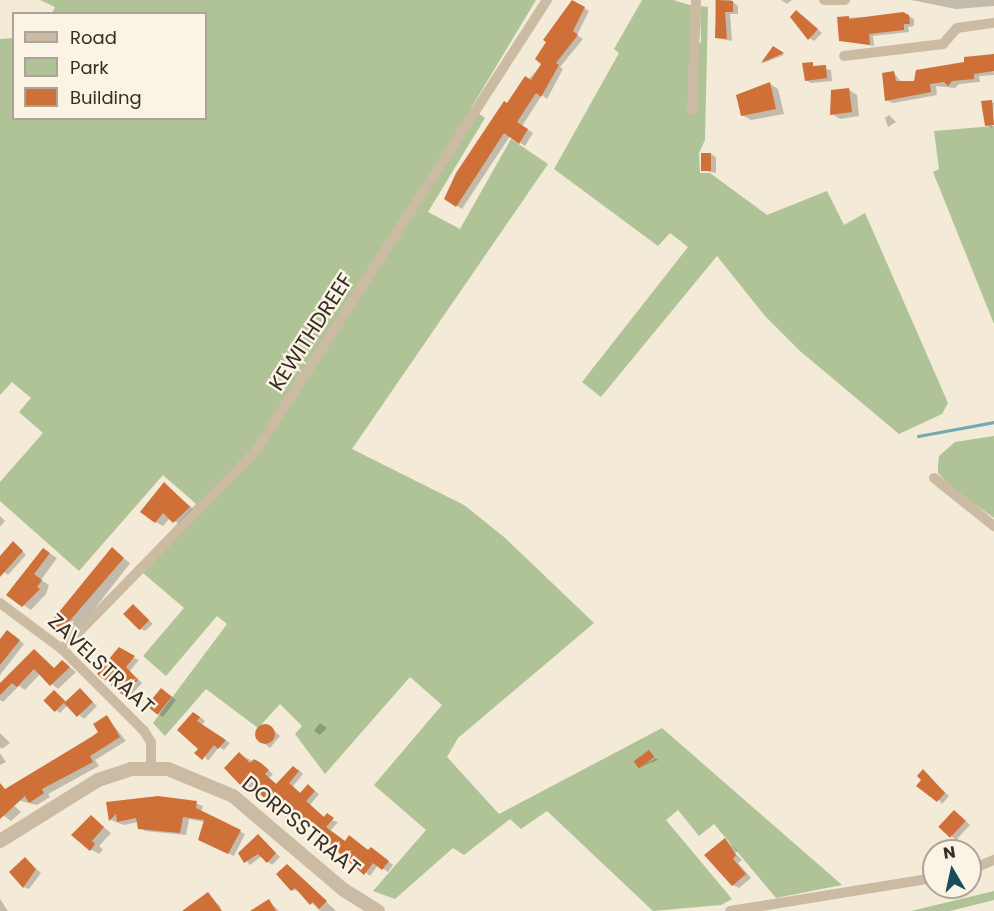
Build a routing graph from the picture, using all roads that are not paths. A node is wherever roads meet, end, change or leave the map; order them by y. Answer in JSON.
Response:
{"nodes":[{"id":1,"x":547,"y":0,"type":"edge"},
{"id":2,"x":696,"y":0,"type":"edge"},
{"id":3,"x":824,"y":0,"type":"edge"},
{"id":4,"x":845,"y":0,"type":"edge"},
{"id":5,"x":994,"y":23,"type":"edge"},
{"id":6,"x":844,"y":56,"type":"dead end"},
{"id":7,"x":692,"y":110,"type":"dead end"},
{"id":8,"x":934,"y":478,"type":"dead end"},
{"id":9,"x":994,"y":526,"type":"edge"},
{"id":10,"x":0,"y":603,"type":"edge"},
{"id":11,"x":62,"y":649,"type":"junction"},
{"id":12,"x":151,"y":767,"type":"junction"},
{"id":13,"x":0,"y":841,"type":"edge"},
{"id":14,"x":922,"y":880,"type":"edge"},
{"id":15,"x":372,"y":910,"type":"edge"},
{"id":16,"x":730,"y":911,"type":"edge"}],
"edges":[{"from":1,"to":11,"type":"street","name":"KEWITHDREEF"},
{"from":2,"to":7,"type":"street"},
{"from":3,"to":4,"type":"street"},
{"from":5,"to":6,"type":"street"},
{"from":8,"to":9,"type":"street"},
{"from":10,"to":11,"type":"street","name":"ZAVELSTRAAT"},
{"from":11,"to":12,"type":"street","name":"ZAVELSTRAAT"},
{"from":12,"to":13,"type":"street","name":"DORPSSTRAAT"},
{"from":12,"to":15,"type":"street","name":"DORPSSTRAAT"},
{"from":14,"to":16,"type":"street"}]}
